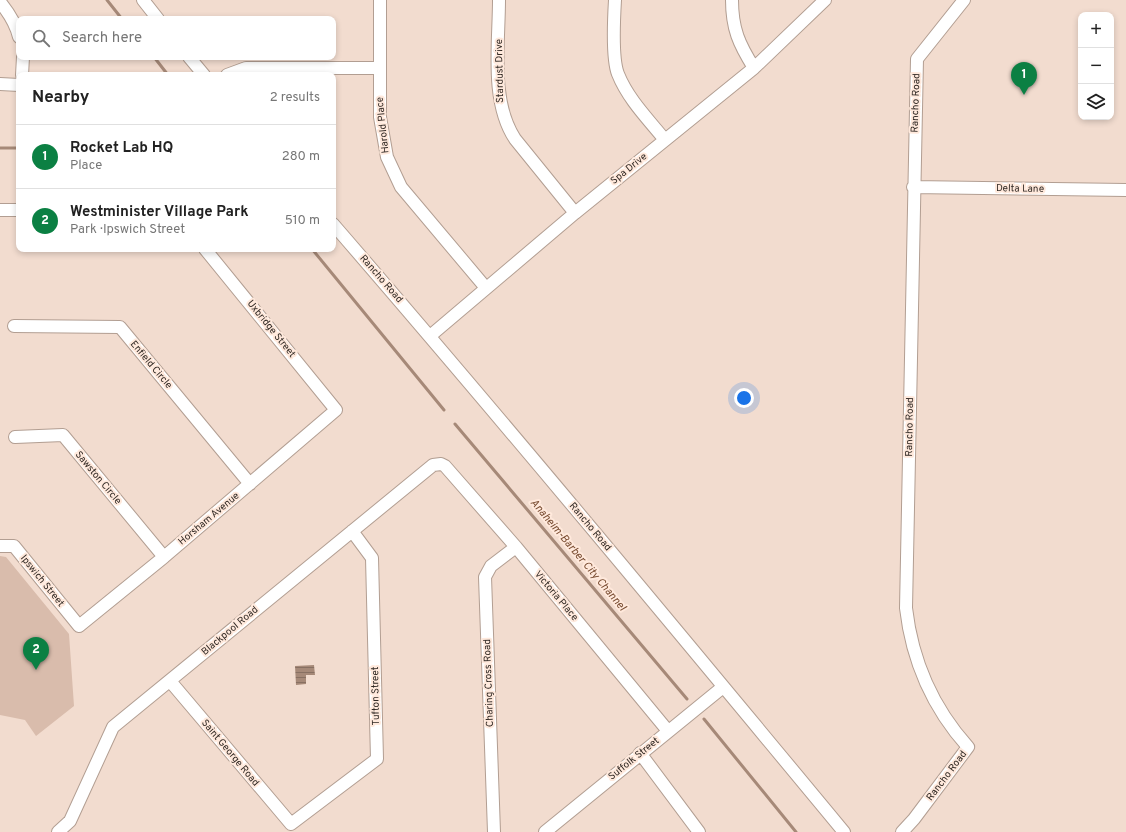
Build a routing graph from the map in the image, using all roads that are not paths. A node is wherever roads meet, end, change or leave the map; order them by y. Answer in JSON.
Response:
{"nodes":[{"id":1,"x":142,"y":0,"type":"edge"},
{"id":2,"x":380,"y":0,"type":"edge"},
{"id":3,"x":500,"y":0,"type":"edge"},
{"id":4,"x":615,"y":0,"type":"edge"},
{"id":5,"x":732,"y":0,"type":"edge"},
{"id":6,"x":825,"y":0,"type":"edge"},
{"id":7,"x":964,"y":0,"type":"edge"},
{"id":8,"x":0,"y":2,"type":"edge"},
{"id":9,"x":155,"y":16,"type":"edge"},
{"id":10,"x":16,"y":26,"type":"edge"},
{"id":11,"x":22,"y":60,"type":"edge"},
{"id":12,"x":192,"y":60,"type":"edge"},
{"id":13,"x":379,"y":68,"type":"junction"},
{"id":14,"x":754,"y":68,"type":"junction"},
{"id":15,"x":22,"y":72,"type":"edge"},
{"id":16,"x":202,"y":72,"type":"edge"},
{"id":17,"x":235,"y":72,"type":"edge"},
{"id":18,"x":0,"y":84,"type":"edge"},
{"id":19,"x":16,"y":85,"type":"edge"},
{"id":20,"x":665,"y":140,"type":"junction"},
{"id":21,"x":914,"y":187,"type":"junction"},
{"id":22,"x":1126,"y":190,"type":"edge"},
{"id":23,"x":0,"y":210,"type":"edge"},
{"id":24,"x":16,"y":210,"type":"edge"},
{"id":25,"x":575,"y":212,"type":"junction"},
{"id":26,"x":336,"y":227,"type":"edge"},
{"id":27,"x":207,"y":252,"type":"edge"},
{"id":28,"x":486,"y":288,"type":"junction"},
{"id":29,"x":14,"y":326,"type":"dead end"},
{"id":30,"x":430,"y":336,"type":"junction"},
{"id":31,"x":336,"y":410,"type":"joint"},
{"id":32,"x":15,"y":437,"type":"dead end"},
{"id":33,"x":441,"y":464,"type":"joint"},
{"id":34,"x":250,"y":484,"type":"junction"},
{"id":35,"x":352,"y":530,"type":"junction"},
{"id":36,"x":0,"y":546,"type":"edge"},
{"id":37,"x":516,"y":547,"type":"junction"},
{"id":38,"x":164,"y":557,"type":"junction"},
{"id":39,"x":79,"y":626,"type":"joint"},
{"id":40,"x":170,"y":681,"type":"junction"},
{"id":41,"x":723,"y":687,"type":"junction"},
{"id":42,"x":668,"y":731,"type":"junction"},
{"id":43,"x":640,"y":753,"type":"junction"},
{"id":44,"x":291,"y":824,"type":"joint"},
{"id":45,"x":58,"y":832,"type":"edge"},
{"id":46,"x":494,"y":832,"type":"edge"},
{"id":47,"x":545,"y":832,"type":"edge"},
{"id":48,"x":699,"y":832,"type":"edge"},
{"id":49,"x":844,"y":832,"type":"edge"},
{"id":50,"x":902,"y":832,"type":"edge"}],
"edges":[{"from":1,"to":9,"type":"street"},
{"from":2,"to":13,"type":"street","name":"Harold Place"},
{"from":3,"to":25,"type":"street","name":"Stardust Drive"},
{"from":4,"to":20,"type":"street"},
{"from":5,"to":14,"type":"street"},
{"from":6,"to":14,"type":"street","name":"Spa Drive"},
{"from":7,"to":21,"type":"street","name":"Rancho Road"},
{"from":8,"to":10,"type":"street"},
{"from":11,"to":15,"type":"street"},
{"from":12,"to":16,"type":"street"},
{"from":13,"to":17,"type":"street"},
{"from":13,"to":28,"type":"street","name":"Harold Place"},
{"from":14,"to":20,"type":"street","name":"Spa Drive"},
{"from":18,"to":19,"type":"street"},
{"from":20,"to":25,"type":"street","name":"Spa Drive"},
{"from":21,"to":22,"type":"street","name":"Delta Lane"},
{"from":21,"to":50,"type":"street","name":"Rancho Road"},
{"from":23,"to":24,"type":"street"},
{"from":25,"to":28,"type":"street","name":"Spa Drive"},
{"from":26,"to":30,"type":"street","name":"Rancho Road"},
{"from":27,"to":31,"type":"street","name":"Uxbridge Street"},
{"from":28,"to":30,"type":"street","name":"Spa Drive"},
{"from":29,"to":34,"type":"street","name":"Enfield Circle"},
{"from":30,"to":41,"type":"street","name":"Rancho Road"},
{"from":31,"to":34,"type":"street","name":"Horsham Avenue"},
{"from":32,"to":38,"type":"street","name":"Sawston Circle"},
{"from":33,"to":35,"type":"street","name":"Blackpool Road"},
{"from":33,"to":37,"type":"street","name":"Victoria Place"},
{"from":34,"to":38,"type":"street","name":"Horsham Avenue"},
{"from":35,"to":40,"type":"street","name":"Blackpool Road"},
{"from":35,"to":44,"type":"street","name":"Tufton Street"},
{"from":36,"to":39,"type":"street","name":"Ipswich Street"},
{"from":37,"to":42,"type":"street","name":"Victoria Place"},
{"from":37,"to":46,"type":"street","name":"Charing Cross Road"},
{"from":38,"to":39,"type":"street","name":"Horsham Avenue"},
{"from":40,"to":44,"type":"street","name":"Saint George Road"},
{"from":40,"to":45,"type":"street","name":"Blackpool Road"},
{"from":41,"to":42,"type":"street","name":"Suffolk Street"},
{"from":41,"to":49,"type":"street","name":"Rancho Road"},
{"from":42,"to":43,"type":"street","name":"Suffolk Street"},
{"from":43,"to":47,"type":"street","name":"Suffolk Street"},
{"from":43,"to":48,"type":"street"}]}
